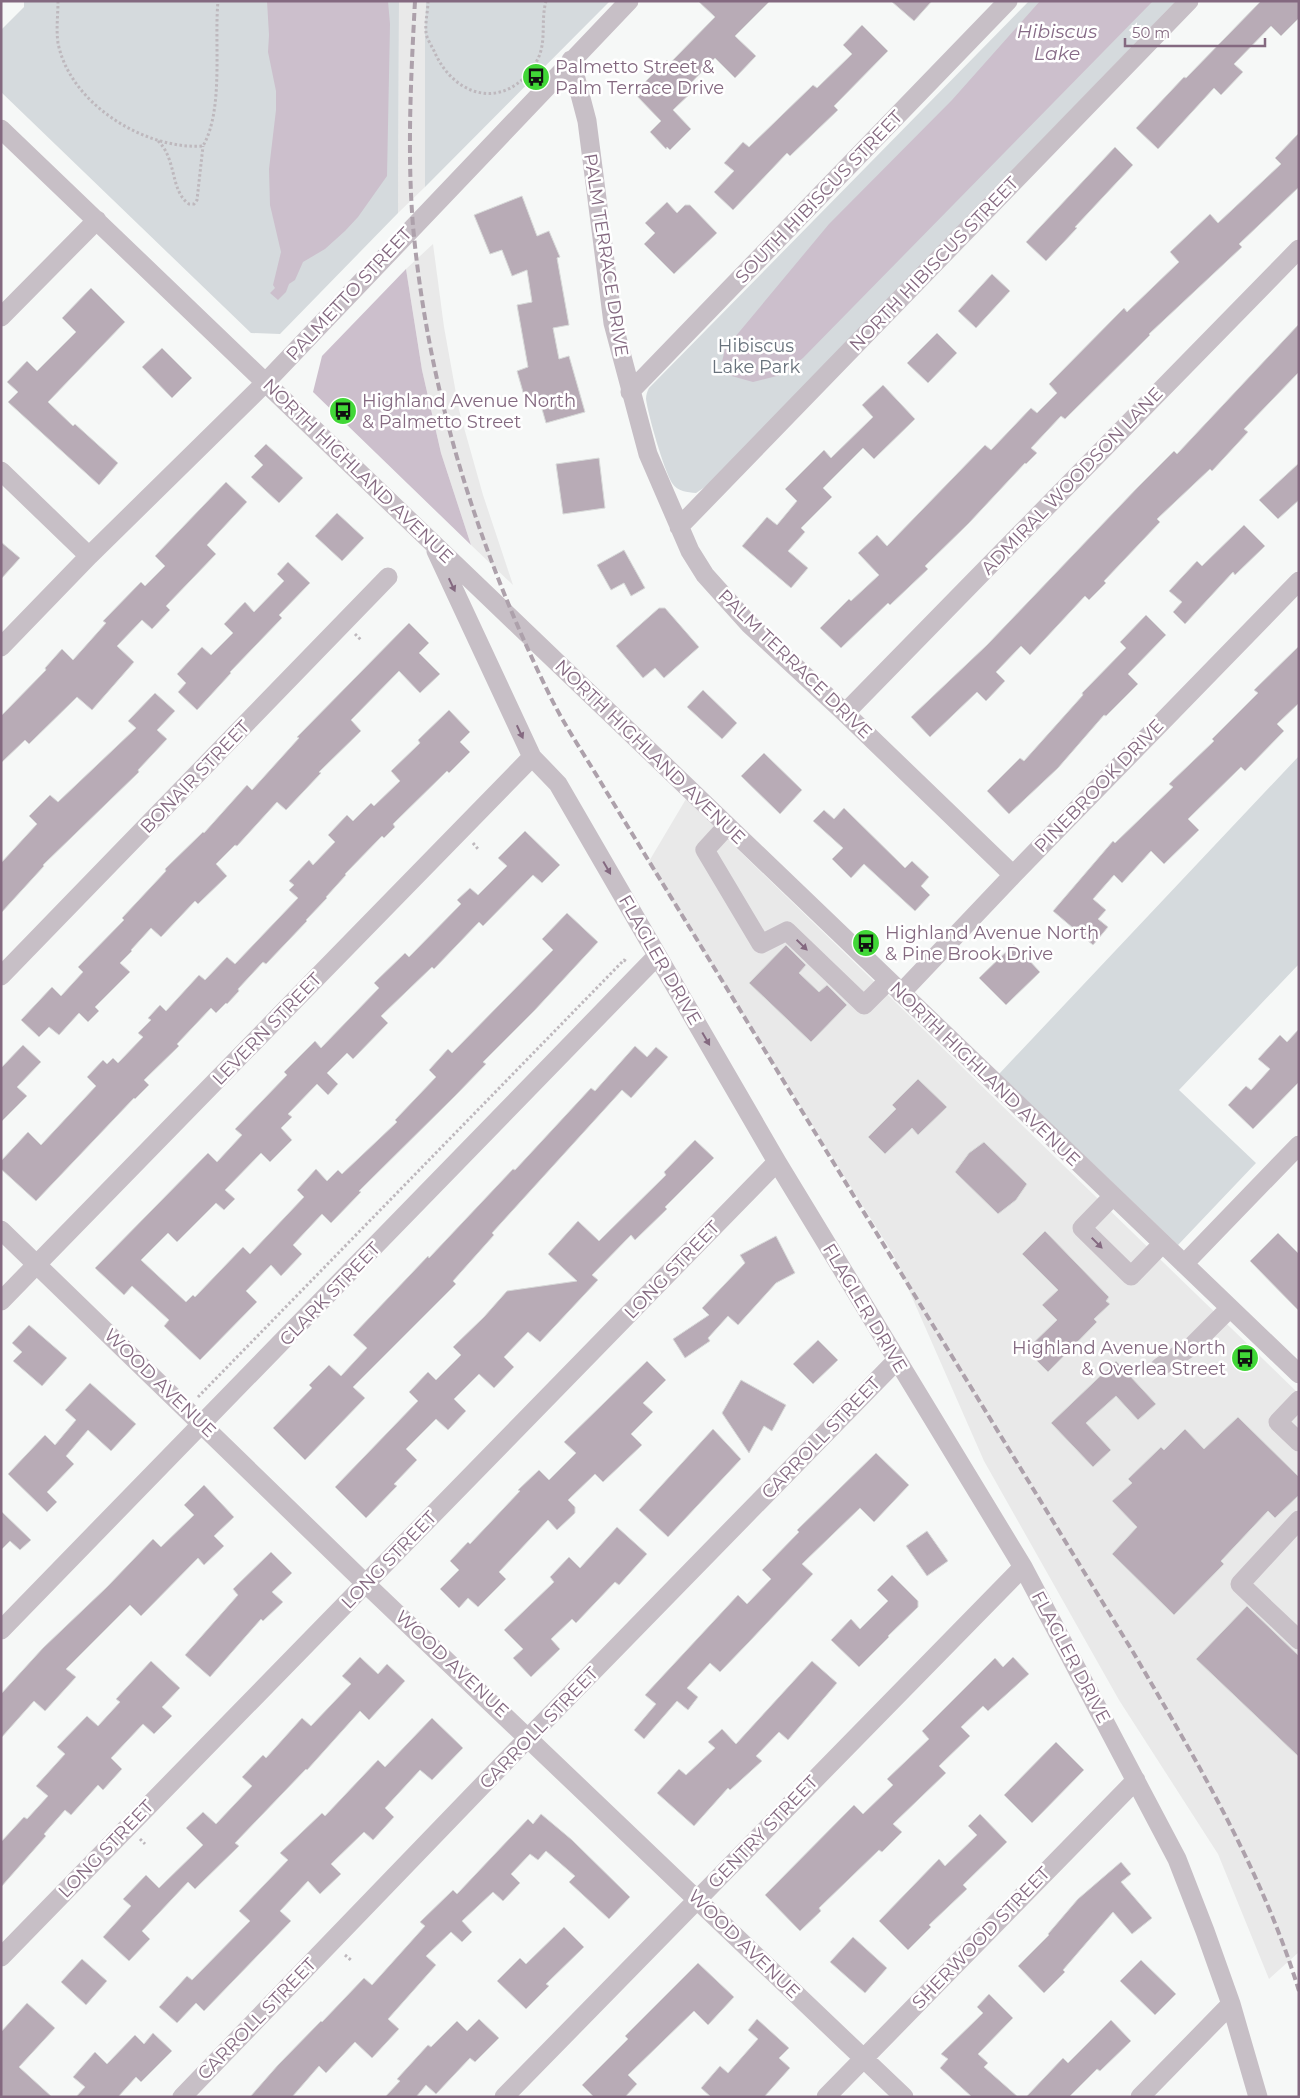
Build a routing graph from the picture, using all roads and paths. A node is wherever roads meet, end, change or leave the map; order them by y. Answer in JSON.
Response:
{"nodes":[{"id":1,"x":58,"y":1,"type":"edge"},
{"id":2,"x":218,"y":1,"type":"edge"},
{"id":3,"x":428,"y":1,"type":"edge"},
{"id":4,"x":546,"y":1,"type":"edge"},
{"id":5,"x":629,"y":1,"type":"edge"},
{"id":6,"x":1008,"y":1,"type":"edge"},
{"id":7,"x":1190,"y":1,"type":"edge"},
{"id":8,"x":572,"y":60,"type":"junction"},
{"id":9,"x":1,"y":128,"type":"edge"},
{"id":10,"x":157,"y":140,"type":"junction"},
{"id":11,"x":204,"y":146,"type":"junction"},
{"id":12,"x":98,"y":220,"type":"junction"},
{"id":13,"x":1299,"y":249,"type":"edge"},
{"id":14,"x":1,"y":317,"type":"edge"},
{"id":15,"x":265,"y":382,"type":"junction"},
{"id":16,"x":630,"y":392,"type":"junction"},
{"id":17,"x":1,"y":472,"type":"edge"},
{"id":18,"x":679,"y":527,"type":"junction"},
{"id":19,"x":431,"y":540,"type":"junction"},
{"id":20,"x":89,"y":556,"type":"junction"},
{"id":21,"x":388,"y":578,"type":"dead end"},
{"id":22,"x":1299,"y":581,"type":"edge"},
{"id":23,"x":1,"y":647,"type":"edge"},
{"id":24,"x":845,"y":713,"type":"junction"},
{"id":25,"x":532,"y":757,"type":"junction"},
{"id":26,"x":727,"y":826,"type":"junction"},
{"id":27,"x":1013,"y":875,"type":"junction"},
{"id":28,"x":657,"y":956,"type":"junction"},
{"id":29,"x":640,"y":974,"type":"junction"},
{"id":30,"x":1,"y":976,"type":"edge"},
{"id":31,"x":894,"y":987,"type":"junction"},
{"id":32,"x":1299,"y":1145,"type":"edge"},
{"id":33,"x":777,"y":1162,"type":"junction"},
{"id":34,"x":1113,"y":1196,"type":"junction"},
{"id":35,"x":1,"y":1230,"type":"edge"},
{"id":36,"x":1162,"y":1244,"type":"junction"},
{"id":37,"x":37,"y":1264,"type":"junction"},
{"id":38,"x":1184,"y":1264,"type":"junction"},
{"id":39,"x":1,"y":1301,"type":"edge"},
{"id":40,"x":1230,"y":1308,"type":"junction"},
{"id":41,"x":897,"y":1360,"type":"junction"},
{"id":42,"x":1160,"y":1367,"type":"dead end"},
{"id":43,"x":1299,"y":1374,"type":"edge"},
{"id":44,"x":197,"y":1397,"type":"dead end"},
{"id":45,"x":1299,"y":1400,"type":"edge"},
{"id":46,"x":202,"y":1424,"type":"junction"},
{"id":47,"x":1299,"y":1442,"type":"edge"},
{"id":48,"x":1299,"y":1520,"type":"edge"},
{"id":49,"x":1023,"y":1566,"type":"junction"},
{"id":50,"x":366,"y":1584,"type":"junction"},
{"id":51,"x":1,"y":1630,"type":"edge"},
{"id":52,"x":1299,"y":1640,"type":"edge"},
{"id":53,"x":529,"y":1737,"type":"junction"},
{"id":54,"x":1136,"y":1780,"type":"junction"},
{"id":55,"x":697,"y":1900,"type":"junction"},
{"id":56,"x":1,"y":1957,"type":"edge"},
{"id":57,"x":1231,"y":2004,"type":"junction"},
{"id":58,"x":864,"y":2058,"type":"junction"},
{"id":59,"x":182,"y":2097,"type":"edge"},
{"id":60,"x":504,"y":2097,"type":"edge"},
{"id":61,"x":826,"y":2097,"type":"edge"},
{"id":62,"x":904,"y":2097,"type":"edge"},
{"id":63,"x":1140,"y":2097,"type":"edge"},
{"id":64,"x":1258,"y":2097,"type":"edge"}],
"edges":[{"from":1,"to":10,"type":"path"},
{"from":2,"to":11,"type":"path"},
{"from":3,"to":4,"type":"path"},
{"from":5,"to":8,"type":"street","name":"PALMETTO STREET"},
{"from":6,"to":16,"type":"street","name":"SOUTH HIBISCUS STREET"},
{"from":7,"to":18,"type":"street","name":"NORTH HIBISCUS STREET"},
{"from":8,"to":15,"type":"street","name":"PALMETTO STREET"},
{"from":8,"to":16,"type":"street","name":"PALM TERRACE DRIVE"},
{"from":9,"to":12,"type":"street","name":"NORTH HIGHLAND AVENUE"},
{"from":10,"to":11,"type":"path"},
{"from":10,"to":11,"type":"path"},
{"from":12,"to":14,"type":"street"},
{"from":12,"to":15,"type":"street","name":"NORTH HIGHLAND AVENUE"},
{"from":13,"to":24,"type":"street","name":"ADMIRAL WOODSON LANE"},
{"from":15,"to":19,"type":"street","name":"NORTH HIGHLAND AVENUE"},
{"from":15,"to":20,"type":"street","name":"PALMETTO STREET"},
{"from":16,"to":18,"type":"street","name":"PALM TERRACE DRIVE"},
{"from":17,"to":20,"type":"street"},
{"from":18,"to":24,"type":"street","name":"PALM TERRACE DRIVE"},
{"from":19,"to":25,"type":"street","name":"FLAGLER DRIVE","one_way":true},
{"from":19,"to":26,"type":"street","name":"NORTH HIGHLAND AVENUE"},
{"from":20,"to":23,"type":"street","name":"PALMETTO STREET"},
{"from":21,"to":30,"type":"street","name":"BONAIR STREET"},
{"from":22,"to":27,"type":"street","name":"PINEBROOK DRIVE"},
{"from":24,"to":27,"type":"street","name":"PALM TERRACE DRIVE"},
{"from":25,"to":28,"type":"street","name":"FLAGLER DRIVE","one_way":true},
{"from":25,"to":37,"type":"street","name":"LEVERN STREET"},
{"from":26,"to":31,"type":"street","name":"NORTH HIGHLAND AVENUE"},
{"from":26,"to":31,"type":"street","name":"PINEBROOK DRIVE","one_way":true},
{"from":27,"to":31,"type":"street","name":"PINEBROOK DRIVE"},
{"from":28,"to":29,"type":"street","name":"CLARK STREET"},
{"from":28,"to":33,"type":"street","name":"FLAGLER DRIVE","one_way":true},
{"from":29,"to":44,"type":"path"},
{"from":29,"to":46,"type":"street","name":"CLARK STREET"},
{"from":31,"to":34,"type":"street","name":"NORTH HIGHLAND AVENUE"},
{"from":32,"to":38,"type":"street"},
{"from":33,"to":41,"type":"street","name":"FLAGLER DRIVE"},
{"from":33,"to":50,"type":"street","name":"LONG STREET"},
{"from":34,"to":36,"type":"street","name":"NORTH HIGHLAND AVENUE"},
{"from":34,"to":36,"type":"street","one_way":true},
{"from":35,"to":37,"type":"street","name":"WOOD AVENUE"},
{"from":36,"to":38,"type":"street","name":"NORTH HIGHLAND AVENUE"},
{"from":37,"to":39,"type":"street","name":"LEVERN STREET"},
{"from":37,"to":46,"type":"street","name":"WOOD AVENUE"},
{"from":38,"to":40,"type":"street","name":"NORTH HIGHLAND AVENUE"},
{"from":40,"to":42,"type":"street"},
{"from":40,"to":43,"type":"street","name":"NORTH HIGHLAND AVENUE"},
{"from":41,"to":49,"type":"street","name":"FLAGLER DRIVE"},
{"from":41,"to":53,"type":"street","name":"CARROLL STREET"},
{"from":45,"to":47,"type":"street"},
{"from":46,"to":50,"type":"street","name":"WOOD AVENUE"},
{"from":46,"to":51,"type":"street","name":"CLARK STREET"},
{"from":48,"to":52,"type":"street"},
{"from":49,"to":54,"type":"street","name":"FLAGLER DRIVE"},
{"from":49,"to":55,"type":"street","name":"GENTRY STREET"},
{"from":50,"to":53,"type":"street","name":"WOOD AVENUE"},
{"from":50,"to":56,"type":"street","name":"LONG STREET"},
{"from":53,"to":55,"type":"street","name":"WOOD AVENUE"},
{"from":53,"to":59,"type":"street","name":"CARROLL STREET"},
{"from":54,"to":57,"type":"street","name":"FLAGLER DRIVE"},
{"from":54,"to":58,"type":"street","name":"SHERWOOD STREET"},
{"from":55,"to":58,"type":"street","name":"WOOD AVENUE"},
{"from":55,"to":60,"type":"street","name":"GENTRY STREET"},
{"from":57,"to":63,"type":"street"},
{"from":57,"to":64,"type":"street","name":"FLAGLER DRIVE"},
{"from":58,"to":61,"type":"street","name":"SHERWOOD STREET"},
{"from":58,"to":62,"type":"street","name":"WOOD AVENUE"}]}
